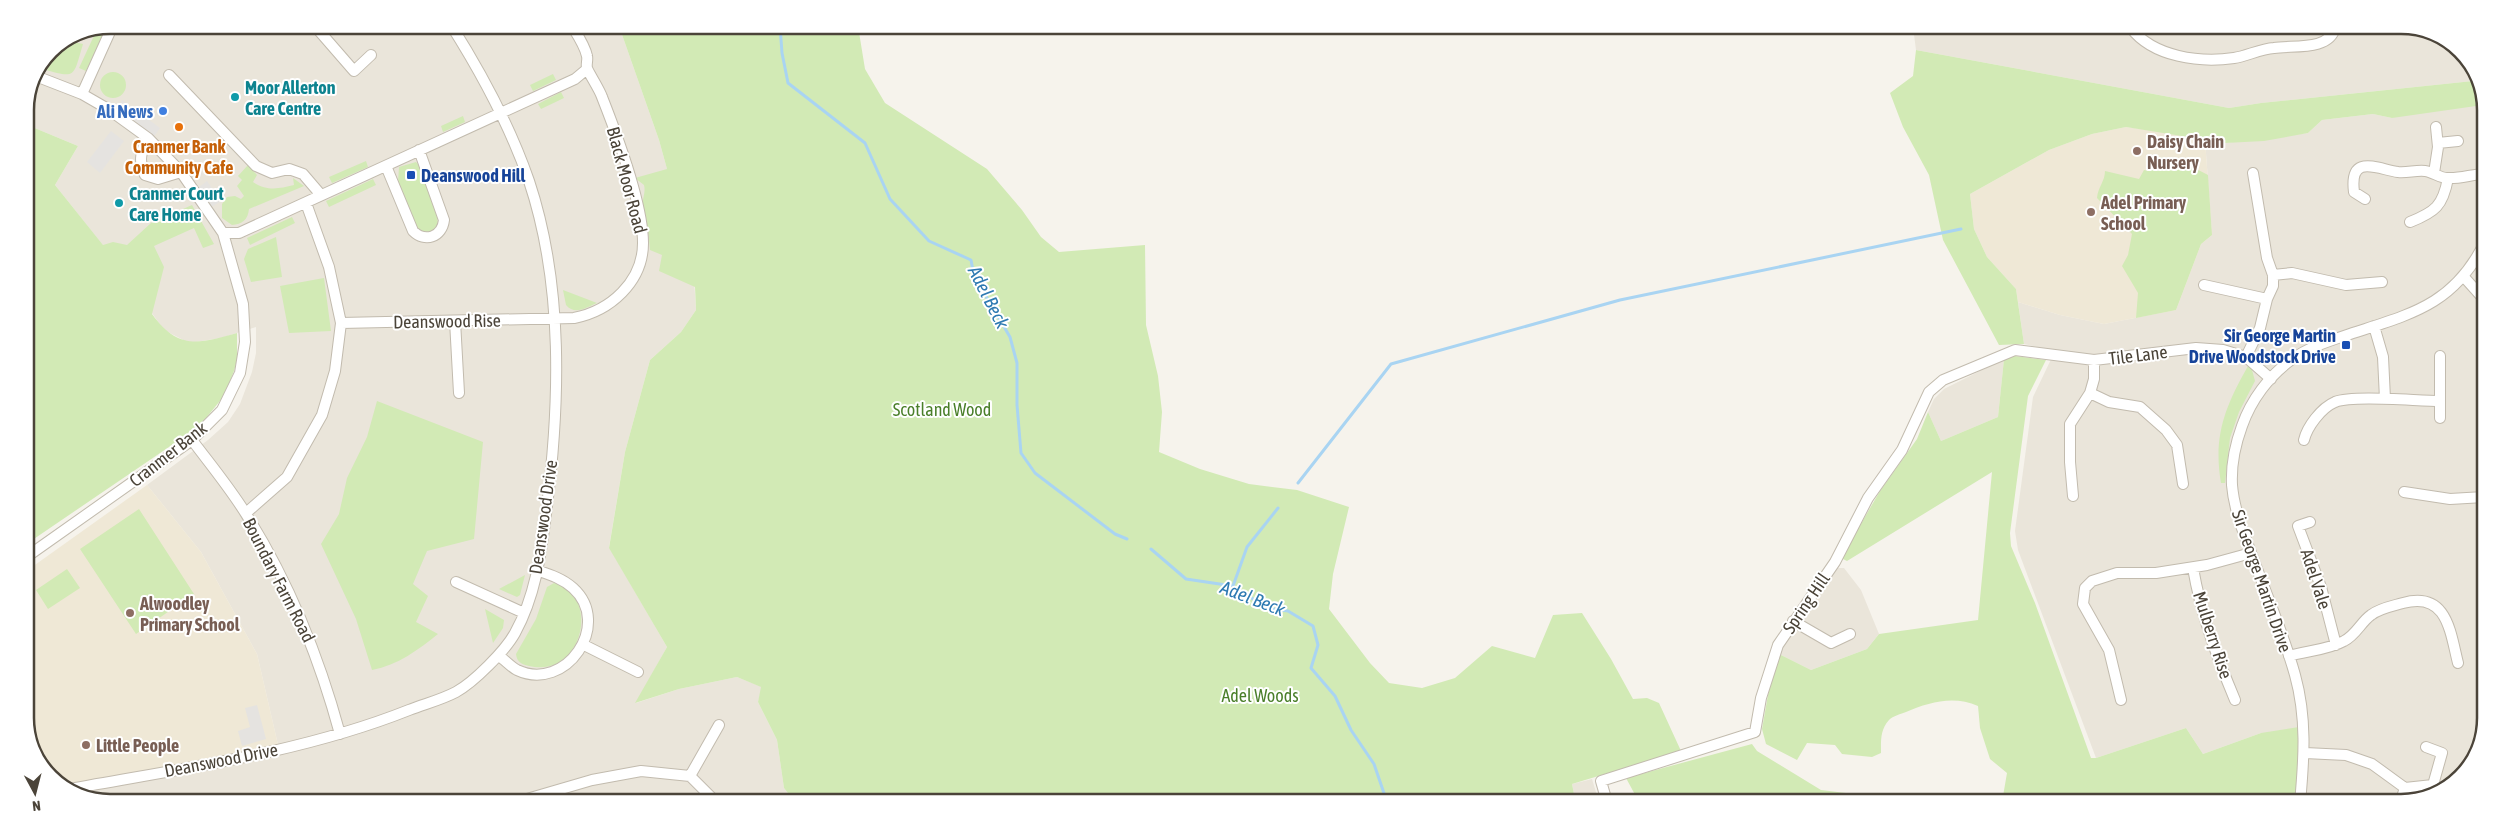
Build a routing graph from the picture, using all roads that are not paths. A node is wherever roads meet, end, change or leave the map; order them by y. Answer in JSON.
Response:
{"nodes":[{"id":1,"x":109,"y":34,"type":"edge"},
{"id":2,"x":322,"y":34,"type":"edge"},
{"id":3,"x":456,"y":34,"type":"edge"},
{"id":4,"x":576,"y":34,"type":"edge"},
{"id":5,"x":2138,"y":34,"type":"edge"},
{"id":6,"x":2331,"y":34,"type":"edge"},
{"id":7,"x":371,"y":55,"type":"dead end"},
{"id":8,"x":587,"y":69,"type":"junction"},
{"id":9,"x":169,"y":75,"type":"dead end"},
{"id":10,"x":41,"y":78,"type":"edge"},
{"id":11,"x":82,"y":94,"type":"junction"},
{"id":12,"x":500,"y":112,"type":"junction"},
{"id":13,"x":2436,"y":127,"type":"dead end"},
{"id":14,"x":148,"y":138,"type":"junction"},
{"id":15,"x":2458,"y":141,"type":"dead end"},
{"id":16,"x":2438,"y":143,"type":"junction"},
{"id":17,"x":418,"y":150,"type":"junction"},
{"id":18,"x":386,"y":166,"type":"junction"},
{"id":19,"x":181,"y":172,"type":"junction"},
{"id":20,"x":2434,"y":173,"type":"junction"},
{"id":21,"x":2253,"y":174,"type":"dead end"},
{"id":22,"x":2477,"y":175,"type":"edge"},
{"id":23,"x":2448,"y":178,"type":"junction"},
{"id":24,"x":321,"y":195,"type":"junction"},
{"id":25,"x":2365,"y":199,"type":"dead end"},
{"id":26,"x":306,"y":203,"type":"junction"},
{"id":27,"x":2410,"y":222,"type":"dead end"},
{"id":28,"x":223,"y":233,"type":"junction"},
{"id":29,"x":2477,"y":255,"type":"edge"},
{"id":30,"x":2273,"y":275,"type":"junction"},
{"id":31,"x":2464,"y":277,"type":"junction"},
{"id":32,"x":2382,"y":282,"type":"dead end"},
{"id":33,"x":2204,"y":285,"type":"dead end"},
{"id":34,"x":2477,"y":292,"type":"edge"},
{"id":35,"x":2266,"y":299,"type":"junction"},
{"id":36,"x":554,"y":319,"type":"junction"},
{"id":37,"x":455,"y":321,"type":"junction"},
{"id":38,"x":341,"y":323,"type":"junction"},
{"id":39,"x":2374,"y":326,"type":"junction"},
{"id":40,"x":1998,"y":355,"type":"joint"},
{"id":41,"x":2440,"y":356,"type":"dead end"},
{"id":42,"x":2246,"y":357,"type":"junction"},
{"id":43,"x":2094,"y":360,"type":"junction"},
{"id":44,"x":2271,"y":379,"type":"junction"},
{"id":45,"x":459,"y":393,"type":"dead end"},
{"id":46,"x":2090,"y":394,"type":"junction"},
{"id":47,"x":2385,"y":399,"type":"junction"},
{"id":48,"x":2440,"y":401,"type":"junction"},
{"id":49,"x":2440,"y":418,"type":"dead end"},
{"id":50,"x":192,"y":440,"type":"junction"},
{"id":51,"x":2304,"y":440,"type":"dead end"},
{"id":52,"x":2183,"y":484,"type":"dead end"},
{"id":53,"x":2404,"y":492,"type":"dead end"},
{"id":54,"x":2073,"y":496,"type":"dead end"},
{"id":55,"x":2477,"y":497,"type":"edge"},
{"id":56,"x":246,"y":513,"type":"junction"},
{"id":57,"x":2310,"y":522,"type":"dead end"},
{"id":58,"x":34,"y":552,"type":"edge"},
{"id":59,"x":2251,"y":553,"type":"junction"},
{"id":60,"x":2194,"y":568,"type":"junction"},
{"id":61,"x":539,"y":570,"type":"junction"},
{"id":62,"x":456,"y":582,"type":"dead end"},
{"id":63,"x":524,"y":612,"type":"junction"},
{"id":64,"x":1793,"y":621,"type":"junction"},
{"id":65,"x":1850,"y":634,"type":"dead end"},
{"id":66,"x":584,"y":645,"type":"junction"},
{"id":67,"x":2336,"y":645,"type":"junction"},
{"id":68,"x":499,"y":656,"type":"junction"},
{"id":69,"x":2289,"y":656,"type":"junction"},
{"id":70,"x":2458,"y":663,"type":"dead end"},
{"id":71,"x":638,"y":672,"type":"dead end"},
{"id":72,"x":2121,"y":700,"type":"dead end"},
{"id":73,"x":2235,"y":700,"type":"dead end"},
{"id":74,"x":720,"y":726,"type":"dead end"},
{"id":75,"x":340,"y":734,"type":"junction"},
{"id":76,"x":2426,"y":747,"type":"dead end"},
{"id":77,"x":2305,"y":753,"type":"junction"},
{"id":78,"x":690,"y":776,"type":"junction"},
{"id":79,"x":2433,"y":785,"type":"joint"},
{"id":80,"x":79,"y":787,"type":"edge"},
{"id":81,"x":2405,"y":788,"type":"junction"},
{"id":82,"x":562,"y":794,"type":"edge"},
{"id":83,"x":708,"y":794,"type":"edge"},
{"id":84,"x":1604,"y":794,"type":"edge"},
{"id":85,"x":2301,"y":794,"type":"edge"},
{"id":86,"x":2403,"y":794,"type":"edge"}],
"edges":[{"from":1,"to":11,"type":"street"},
{"from":2,"to":7,"type":"street"},
{"from":3,"to":12,"type":"street","name":"Deanswood Drive"},
{"from":4,"to":8,"type":"street","name":"Black Moor Road"},
{"from":5,"to":6,"type":"street"},
{"from":8,"to":12,"type":"street"},
{"from":8,"to":36,"type":"street","name":"Black Moor Road"},
{"from":9,"to":24,"type":"street"},
{"from":10,"to":11,"type":"street","name":"Cranmer Bank"},
{"from":11,"to":14,"type":"street","name":"Cranmer Bank"},
{"from":12,"to":17,"type":"street"},
{"from":12,"to":36,"type":"street","name":"Deanswood Drive"},
{"from":13,"to":16,"type":"street"},
{"from":14,"to":19,"type":"street","name":"Cranmer Bank"},
{"from":14,"to":19,"type":"street"},
{"from":15,"to":16,"type":"street"},
{"from":16,"to":20,"type":"street"},
{"from":17,"to":18,"type":"street"},
{"from":17,"to":18,"type":"street"},
{"from":18,"to":24,"type":"street"},
{"from":19,"to":28,"type":"street","name":"Cranmer Bank"},
{"from":20,"to":23,"type":"street"},
{"from":20,"to":25,"type":"street"},
{"from":21,"to":30,"type":"street"},
{"from":22,"to":23,"type":"street"},
{"from":23,"to":27,"type":"street"},
{"from":24,"to":26,"type":"street"},
{"from":26,"to":28,"type":"street"},
{"from":26,"to":38,"type":"street"},
{"from":28,"to":50,"type":"street","name":"Cranmer Bank"},
{"from":29,"to":31,"type":"street","name":"Sir George Martin Drive"},
{"from":30,"to":32,"type":"street"},
{"from":30,"to":35,"type":"street"},
{"from":31,"to":34,"type":"street"},
{"from":31,"to":39,"type":"street","name":"Sir George Martin Drive"},
{"from":33,"to":35,"type":"street"},
{"from":35,"to":42,"type":"street"},
{"from":36,"to":37,"type":"street","name":"Deanswood Rise"},
{"from":36,"to":61,"type":"street","name":"Deanswood Drive"},
{"from":37,"to":38,"type":"street","name":"Deanswood Rise"},
{"from":37,"to":45,"type":"street"},
{"from":38,"to":56,"type":"street"},
{"from":39,"to":44,"type":"street","name":"Sir George Martin Drive"},
{"from":39,"to":47,"type":"street"},
{"from":40,"to":43,"type":"street","name":"Tile Lane"},
{"from":40,"to":64,"type":"street","name":"Spring Hill"},
{"from":41,"to":48,"type":"street"},
{"from":42,"to":43,"type":"street","name":"Tile Lane"},
{"from":42,"to":44,"type":"street","name":"Tile Lane"},
{"from":43,"to":46,"type":"street"},
{"from":44,"to":59,"type":"street","name":"Sir George Martin Drive"},
{"from":46,"to":52,"type":"street"},
{"from":46,"to":54,"type":"street"},
{"from":47,"to":48,"type":"street"},
{"from":47,"to":51,"type":"street"},
{"from":48,"to":49,"type":"street"},
{"from":50,"to":56,"type":"street","name":"Boundary Farm Road"},
{"from":50,"to":58,"type":"street","name":"Cranmer Bank"},
{"from":53,"to":55,"type":"street"},
{"from":56,"to":75,"type":"street","name":"Boundary Farm Road"},
{"from":57,"to":67,"type":"street","name":"Adel Vale"},
{"from":59,"to":60,"type":"street"},
{"from":59,"to":69,"type":"street","name":"Sir George Martin Drive"},
{"from":60,"to":72,"type":"street"},
{"from":60,"to":73,"type":"street","name":"Mulberry Rise"},
{"from":61,"to":63,"type":"street","name":"Deanswood Drive"},
{"from":61,"to":66,"type":"street"},
{"from":62,"to":63,"type":"street"},
{"from":63,"to":68,"type":"street","name":"Deanswood Drive"},
{"from":64,"to":65,"type":"street"},
{"from":64,"to":84,"type":"street","name":"Spring Hill"},
{"from":66,"to":68,"type":"street"},
{"from":66,"to":71,"type":"street"},
{"from":67,"to":69,"type":"street"},
{"from":67,"to":70,"type":"street"},
{"from":68,"to":75,"type":"street","name":"Deanswood Drive"},
{"from":69,"to":77,"type":"street","name":"Sir George Martin Drive"},
{"from":74,"to":78,"type":"street"},
{"from":75,"to":80,"type":"street","name":"Deanswood Drive"},
{"from":76,"to":79,"type":"street"},
{"from":77,"to":81,"type":"street"},
{"from":77,"to":85,"type":"street","name":"Sir George Martin Drive"},
{"from":78,"to":82,"type":"street"},
{"from":78,"to":83,"type":"street"},
{"from":79,"to":81,"type":"street"},
{"from":81,"to":86,"type":"street"}]}
